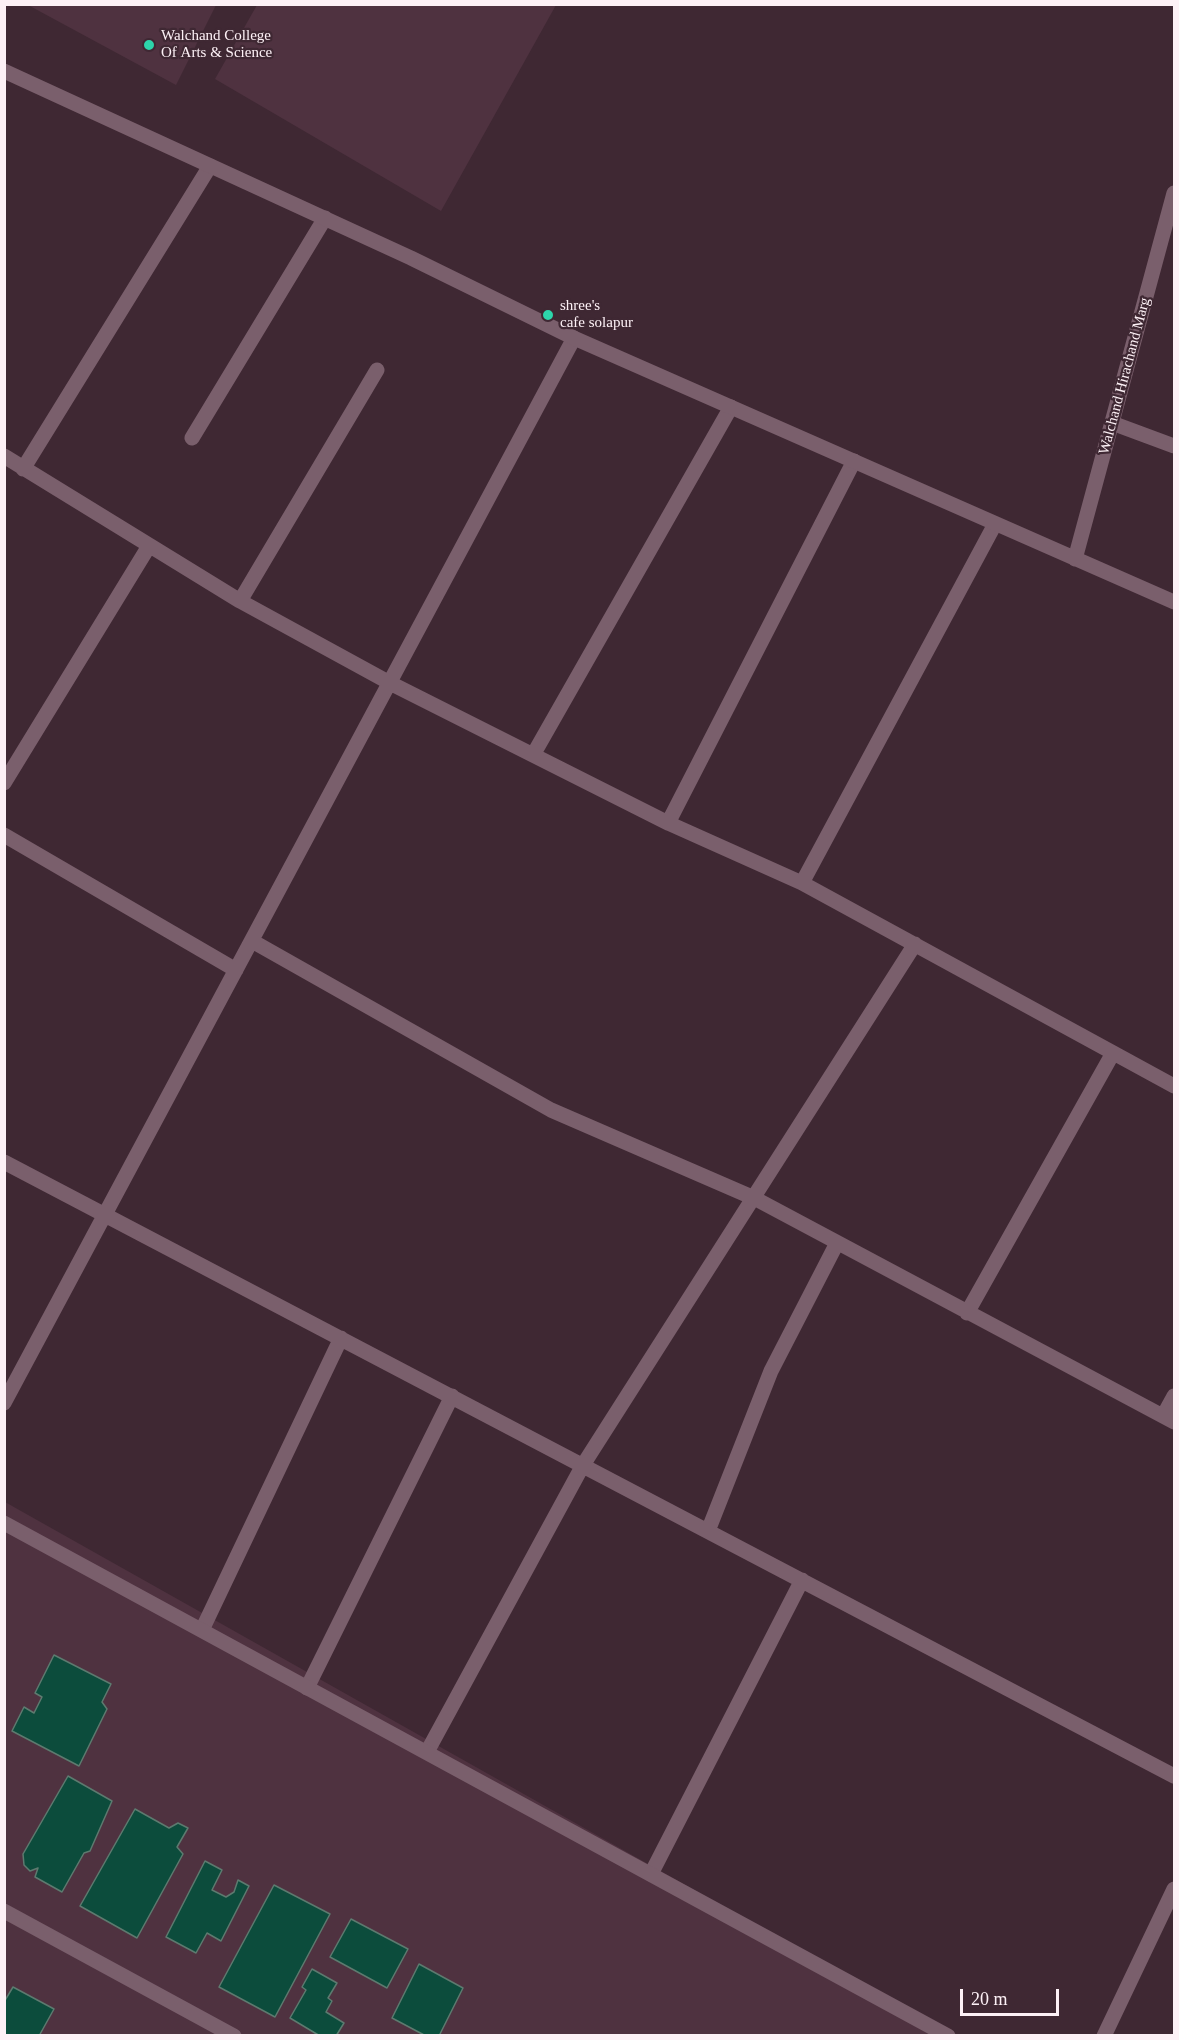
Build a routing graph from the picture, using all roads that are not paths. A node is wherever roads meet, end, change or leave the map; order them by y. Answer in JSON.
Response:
{"nodes":[{"id":1,"x":4,"y":71,"type":"edge"},
{"id":2,"x":210,"y":166,"type":"junction"},
{"id":3,"x":1174,"y":197,"type":"edge"},
{"id":4,"x":325,"y":218,"type":"junction"},
{"id":5,"x":574,"y":338,"type":"junction"},
{"id":6,"x":377,"y":370,"type":"dead end"},
{"id":7,"x":731,"y":407,"type":"junction"},
{"id":8,"x":1112,"y":423,"type":"junction"},
{"id":9,"x":192,"y":438,"type":"dead end"},
{"id":10,"x":1174,"y":446,"type":"edge"},
{"id":11,"x":4,"y":456,"type":"edge"},
{"id":12,"x":855,"y":461,"type":"junction"},
{"id":13,"x":23,"y":469,"type":"junction"},
{"id":14,"x":995,"y":524,"type":"junction"},
{"id":15,"x":149,"y":546,"type":"junction"},
{"id":16,"x":1075,"y":559,"type":"junction"},
{"id":17,"x":240,"y":601,"type":"junction"},
{"id":18,"x":1174,"y":602,"type":"edge"},
{"id":19,"x":390,"y":683,"type":"junction"},
{"id":20,"x":533,"y":755,"type":"junction"},
{"id":21,"x":4,"y":783,"type":"edge"},
{"id":22,"x":668,"y":823,"type":"junction"},
{"id":23,"x":4,"y":836,"type":"edge"},
{"id":24,"x":802,"y":883,"type":"junction"},
{"id":25,"x":252,"y":941,"type":"junction"},
{"id":26,"x":915,"y":944,"type":"junction"},
{"id":27,"x":236,"y":970,"type":"junction"},
{"id":28,"x":1113,"y":1053,"type":"junction"},
{"id":29,"x":1174,"y":1086,"type":"edge"},
{"id":30,"x":4,"y":1162,"type":"edge"},
{"id":31,"x":754,"y":1198,"type":"junction"},
{"id":32,"x":105,"y":1215,"type":"junction"},
{"id":33,"x":837,"y":1243,"type":"junction"},
{"id":34,"x":967,"y":1313,"type":"junction"},
{"id":35,"x":341,"y":1338,"type":"junction"},
{"id":36,"x":1174,"y":1395,"type":"edge"},
{"id":37,"x":452,"y":1396,"type":"junction"},
{"id":38,"x":4,"y":1403,"type":"edge"},
{"id":39,"x":1169,"y":1419,"type":"edge"},
{"id":40,"x":583,"y":1465,"type":"junction"},
{"id":41,"x":4,"y":1523,"type":"edge"},
{"id":42,"x":708,"y":1531,"type":"junction"},
{"id":43,"x":802,"y":1580,"type":"junction"},
{"id":44,"x":202,"y":1630,"type":"junction"},
{"id":45,"x":308,"y":1688,"type":"junction"},
{"id":46,"x":427,"y":1752,"type":"junction"},
{"id":47,"x":1174,"y":1776,"type":"edge"},
{"id":48,"x":651,"y":1874,"type":"junction"},
{"id":49,"x":1174,"y":1889,"type":"edge"},
{"id":50,"x":1170,"y":1910,"type":"edge"},
{"id":51,"x":4,"y":1911,"type":"edge"},
{"id":52,"x":234,"y":2036,"type":"edge"},
{"id":53,"x":948,"y":2036,"type":"edge"},
{"id":54,"x":1104,"y":2036,"type":"edge"}],
"edges":[{"from":1,"to":2,"type":"street"},
{"from":2,"to":4,"type":"street"},
{"from":2,"to":13,"type":"street"},
{"from":3,"to":8,"type":"street","name":"Walchand Hirachand Marg"},
{"from":4,"to":5,"type":"street"},
{"from":4,"to":9,"type":"street"},
{"from":5,"to":7,"type":"street"},
{"from":5,"to":19,"type":"street"},
{"from":6,"to":17,"type":"street"},
{"from":7,"to":12,"type":"street"},
{"from":7,"to":20,"type":"street"},
{"from":8,"to":10,"type":"street"},
{"from":8,"to":16,"type":"street","name":"Walchand Hirachand Marg"},
{"from":11,"to":13,"type":"street"},
{"from":12,"to":14,"type":"street"},
{"from":12,"to":22,"type":"street"},
{"from":13,"to":15,"type":"street"},
{"from":14,"to":16,"type":"street"},
{"from":14,"to":24,"type":"street"},
{"from":15,"to":17,"type":"street"},
{"from":15,"to":21,"type":"street"},
{"from":16,"to":18,"type":"street"},
{"from":17,"to":19,"type":"street"},
{"from":19,"to":20,"type":"street"},
{"from":19,"to":25,"type":"street"},
{"from":20,"to":22,"type":"street"},
{"from":22,"to":24,"type":"street"},
{"from":23,"to":27,"type":"street"},
{"from":24,"to":26,"type":"street"},
{"from":25,"to":27,"type":"street"},
{"from":25,"to":31,"type":"street"},
{"from":26,"to":28,"type":"street"},
{"from":26,"to":31,"type":"street"},
{"from":27,"to":32,"type":"street"},
{"from":28,"to":29,"type":"street"},
{"from":28,"to":34,"type":"street"},
{"from":30,"to":32,"type":"street"},
{"from":31,"to":33,"type":"street"},
{"from":31,"to":40,"type":"street"},
{"from":32,"to":35,"type":"street"},
{"from":32,"to":38,"type":"street"},
{"from":33,"to":34,"type":"street"},
{"from":33,"to":42,"type":"street"},
{"from":34,"to":39,"type":"street"},
{"from":35,"to":37,"type":"street"},
{"from":35,"to":44,"type":"street"},
{"from":36,"to":39,"type":"street"},
{"from":37,"to":40,"type":"street"},
{"from":37,"to":45,"type":"street"},
{"from":40,"to":42,"type":"street"},
{"from":40,"to":46,"type":"street"},
{"from":41,"to":44,"type":"street"},
{"from":42,"to":43,"type":"street"},
{"from":43,"to":47,"type":"street"},
{"from":43,"to":48,"type":"street"},
{"from":44,"to":45,"type":"street"},
{"from":45,"to":46,"type":"street"},
{"from":46,"to":48,"type":"street"},
{"from":48,"to":53,"type":"street"},
{"from":49,"to":50,"type":"street"},
{"from":50,"to":54,"type":"street"},
{"from":51,"to":52,"type":"street"}]}
